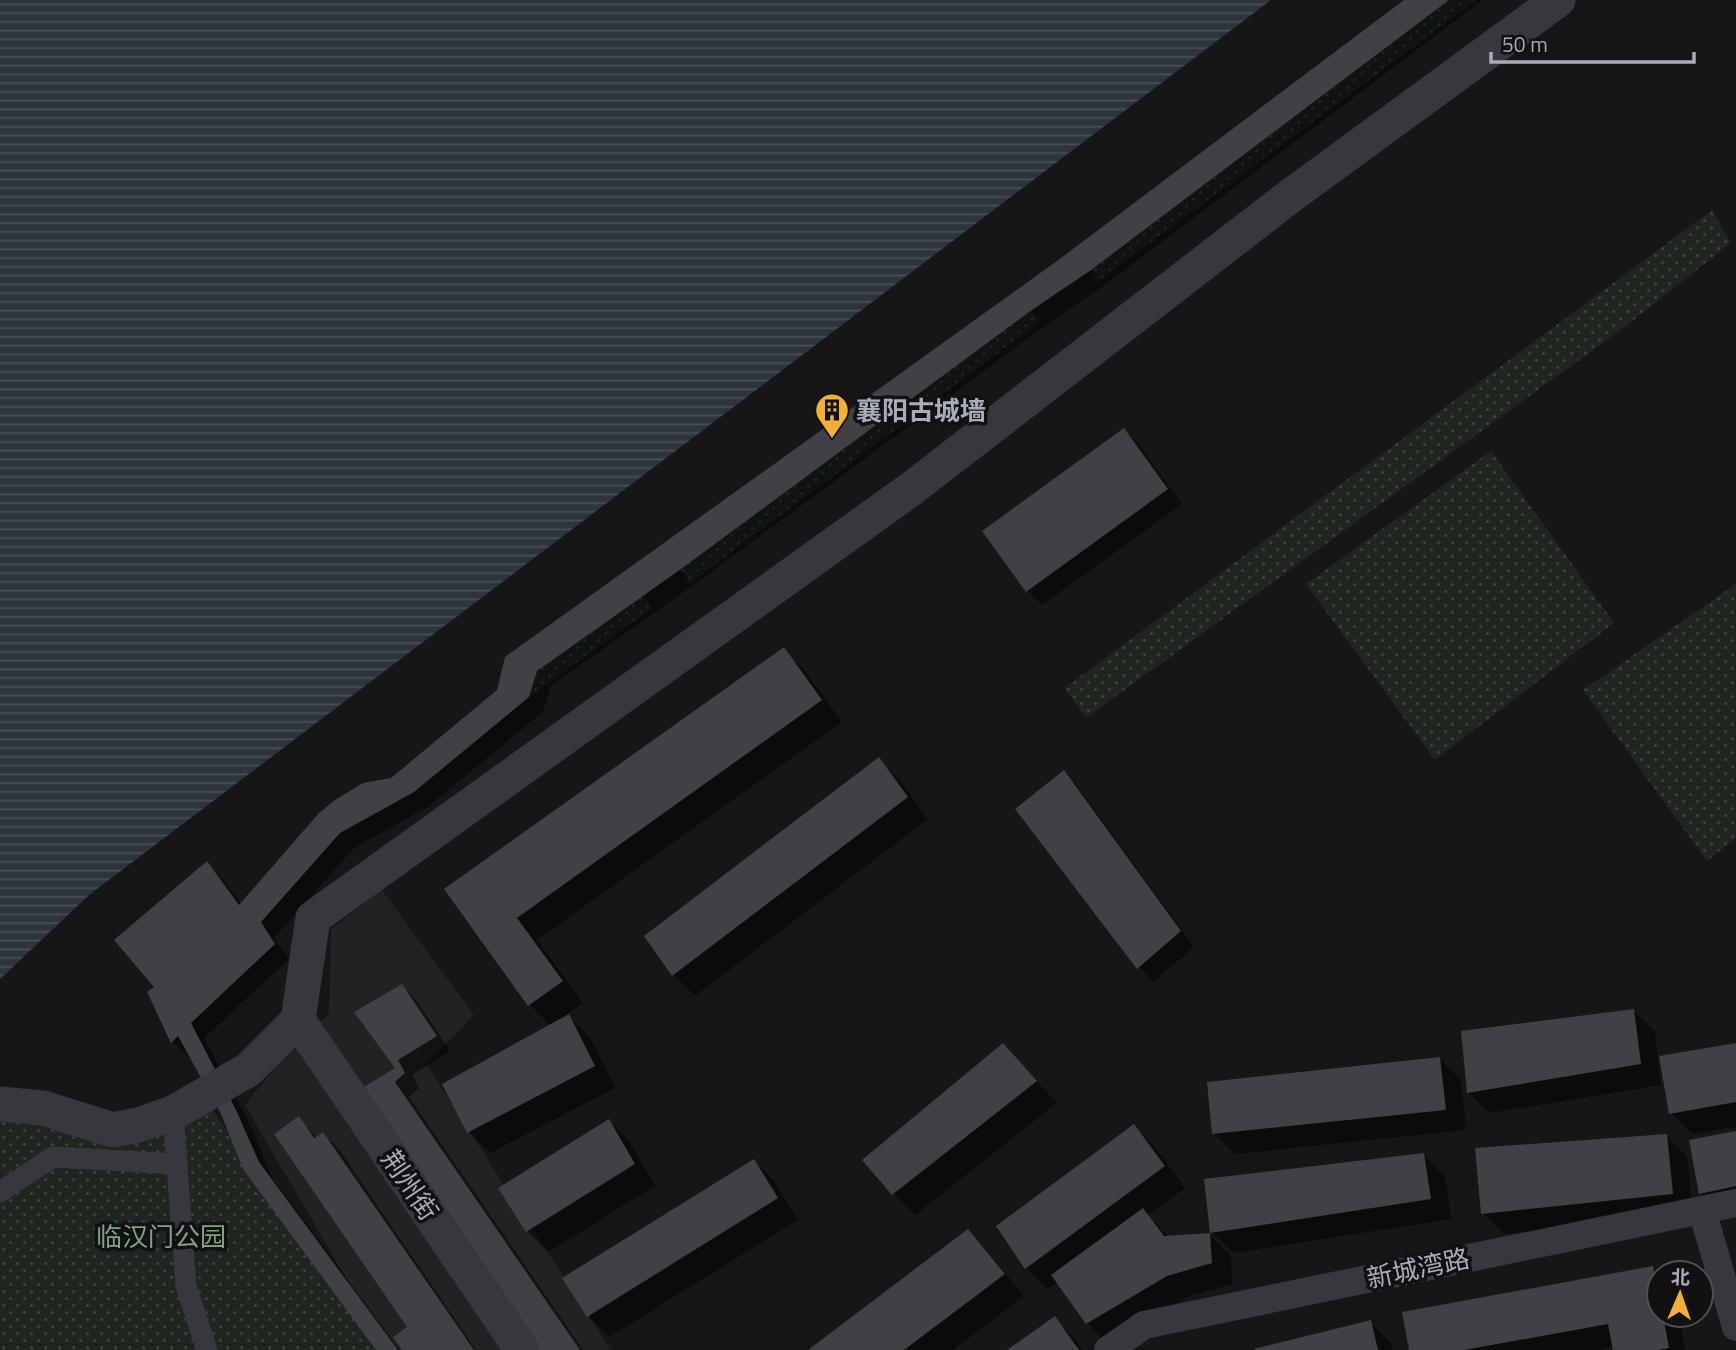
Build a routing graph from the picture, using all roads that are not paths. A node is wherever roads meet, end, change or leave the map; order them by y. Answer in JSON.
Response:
{"nodes":[{"id":1,"x":1558,"y":0,"type":"edge"},
{"id":2,"x":298,"y":1020,"type":"junction"},
{"id":3,"x":0,"y":1104,"type":"edge"},
{"id":4,"x":173,"y":1113,"type":"junction"},
{"id":5,"x":177,"y":1164,"type":"junction"},
{"id":6,"x":0,"y":1192,"type":"edge"},
{"id":7,"x":1736,"y":1203,"type":"edge"},
{"id":8,"x":1702,"y":1210,"type":"junction"},
{"id":9,"x":1736,"y":1327,"type":"edge"},
{"id":10,"x":207,"y":1350,"type":"edge"},
{"id":11,"x":522,"y":1350,"type":"edge"},
{"id":12,"x":1108,"y":1350,"type":"edge"}],
"edges":[{"from":1,"to":2,"type":"street"},
{"from":2,"to":4,"type":"street"},
{"from":2,"to":11,"type":"street","name":"荆州街"},
{"from":3,"to":4,"type":"street"},
{"from":4,"to":5,"type":"street"},
{"from":5,"to":6,"type":"street"},
{"from":5,"to":10,"type":"street"},
{"from":7,"to":8,"type":"street","name":"新城湾路"},
{"from":8,"to":9,"type":"street"},
{"from":8,"to":12,"type":"street","name":"新城湾路"}]}
